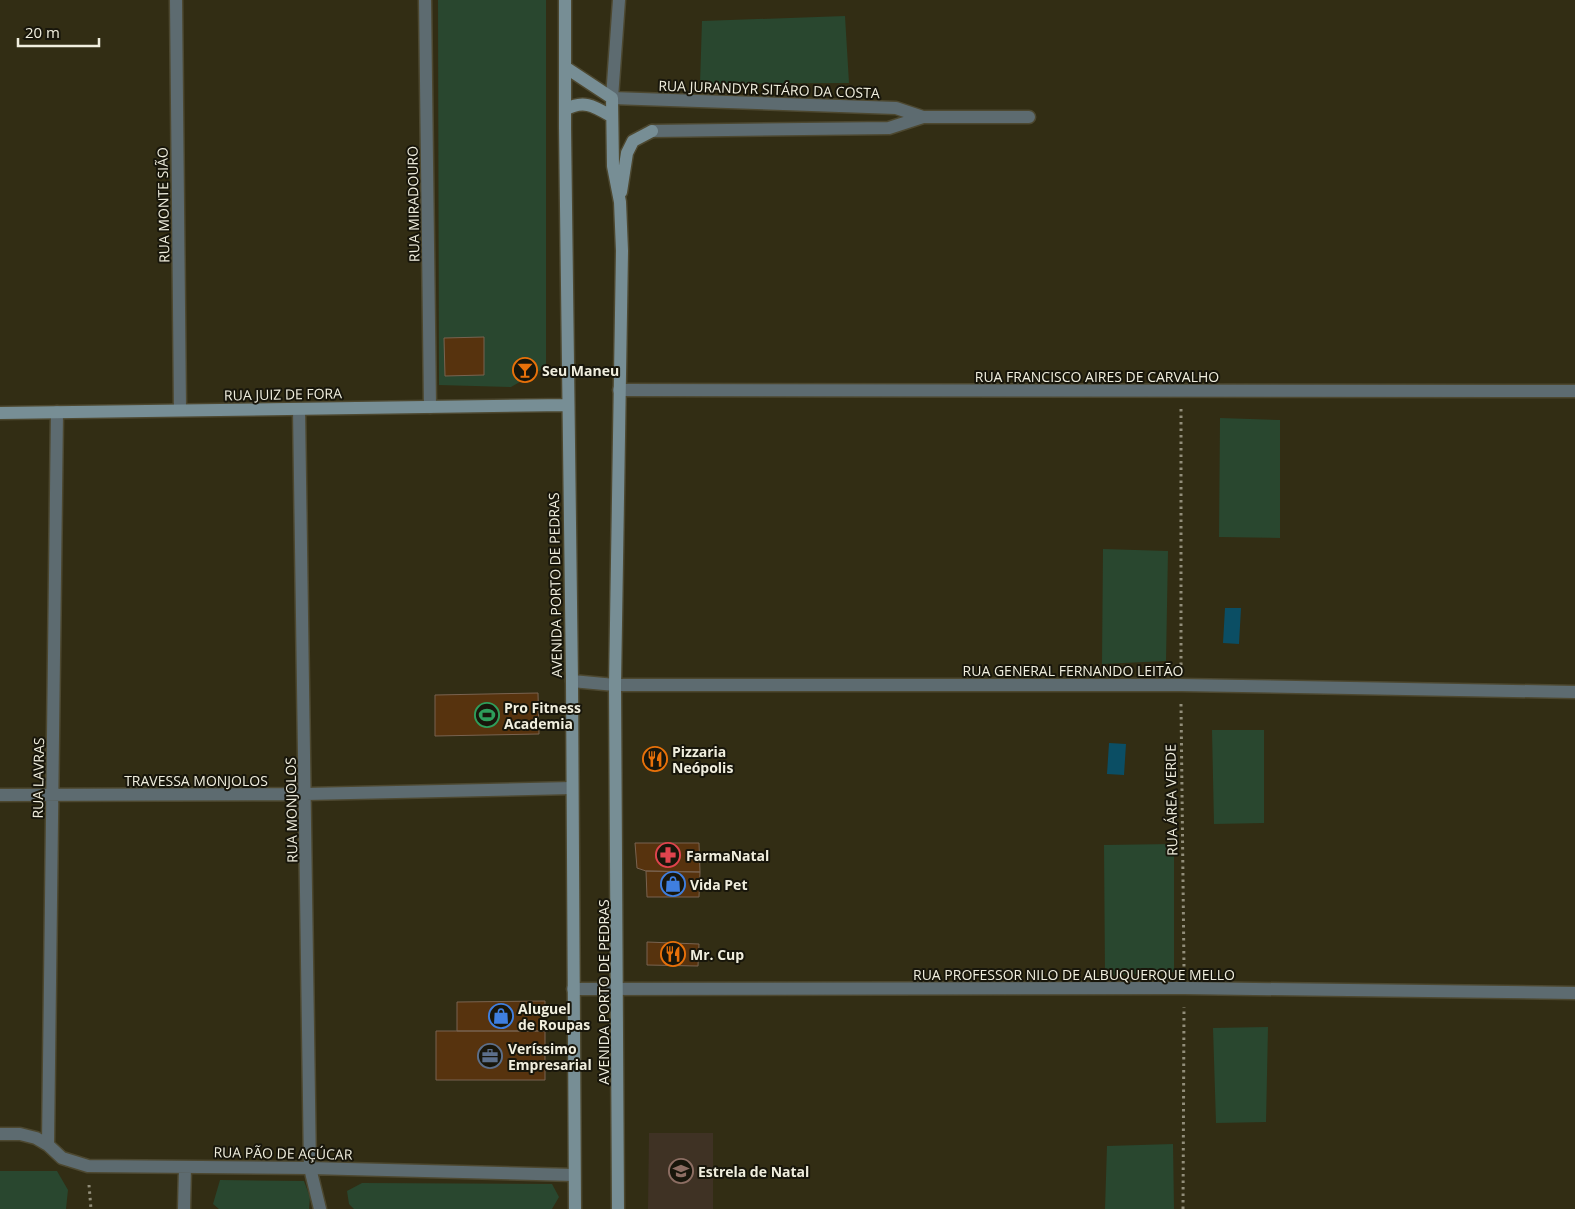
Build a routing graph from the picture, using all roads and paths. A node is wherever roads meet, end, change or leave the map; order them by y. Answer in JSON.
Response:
{"nodes":[{"id":1,"x":176,"y":0,"type":"edge"},
{"id":2,"x":425,"y":0,"type":"edge"},
{"id":3,"x":565,"y":0,"type":"edge"},
{"id":4,"x":619,"y":0,"type":"edge"},
{"id":5,"x":565,"y":67,"type":"junction"},
{"id":6,"x":612,"y":98,"type":"junction"},
{"id":7,"x":565,"y":110,"type":"junction"},
{"id":8,"x":611,"y":116,"type":"junction"},
{"id":9,"x":923,"y":116,"type":"junction"},
{"id":10,"x":1029,"y":117,"type":"dead end"},
{"id":11,"x":652,"y":132,"type":"joint"},
{"id":12,"x":620,"y":202,"type":"junction"},
{"id":13,"x":619,"y":390,"type":"junction"},
{"id":14,"x":1181,"y":391,"type":"junction"},
{"id":15,"x":1575,"y":391,"type":"edge"},
{"id":16,"x":567,"y":406,"type":"junction"},
{"id":17,"x":430,"y":407,"type":"junction"},
{"id":18,"x":299,"y":409,"type":"junction"},
{"id":19,"x":180,"y":410,"type":"junction"},
{"id":20,"x":57,"y":412,"type":"junction"},
{"id":21,"x":0,"y":413,"type":"edge"},
{"id":22,"x":572,"y":680,"type":"junction"},
{"id":23,"x":615,"y":685,"type":"junction"},
{"id":24,"x":1181,"y":685,"type":"junction"},
{"id":25,"x":1575,"y":692,"type":"edge"},
{"id":26,"x":572,"y":788,"type":"junction"},
{"id":27,"x":306,"y":794,"type":"junction"},
{"id":28,"x":0,"y":795,"type":"edge"},
{"id":29,"x":53,"y":795,"type":"junction"},
{"id":30,"x":1184,"y":988,"type":"junction"},
{"id":31,"x":573,"y":990,"type":"junction"},
{"id":32,"x":619,"y":990,"type":"junction"},
{"id":33,"x":1575,"y":993,"type":"edge"},
{"id":34,"x":0,"y":1134,"type":"edge"},
{"id":35,"x":48,"y":1145,"type":"junction"},
{"id":36,"x":185,"y":1167,"type":"junction"},
{"id":37,"x":310,"y":1168,"type":"junction"},
{"id":38,"x":574,"y":1175,"type":"junction"},
{"id":39,"x":184,"y":1209,"type":"edge"},
{"id":40,"x":320,"y":1209,"type":"edge"},
{"id":41,"x":575,"y":1209,"type":"edge"},
{"id":42,"x":618,"y":1209,"type":"edge"},
{"id":43,"x":1183,"y":1209,"type":"edge"}],
"edges":[{"from":1,"to":19,"type":"street","name":"RUA MONTE SIÃO"},
{"from":2,"to":17,"type":"street","name":"RUA MIRADOURO"},
{"from":3,"to":5,"type":"main road","name":"AVENIDA PORTO DE PEDRAS"},
{"from":4,"to":6,"type":"street","name":"AVENIDA PORTO DE PEDRAS"},
{"from":5,"to":6,"type":"main road"},
{"from":5,"to":7,"type":"main road","name":"AVENIDA PORTO DE PEDRAS"},
{"from":6,"to":8,"type":"main road","name":"AVENIDA PORTO DE PEDRAS"},
{"from":6,"to":9,"type":"street","name":"RUA JURANDYR SITÁRO DA COSTA"},
{"from":7,"to":8,"type":"main road"},
{"from":7,"to":16,"type":"main road","name":"AVENIDA PORTO DE PEDRAS"},
{"from":8,"to":12,"type":"main road","name":"AVENIDA PORTO DE PEDRAS"},
{"from":9,"to":10,"type":"street","name":"RUA JURANDYR SITÁRO DA COSTA"},
{"from":9,"to":11,"type":"street","name":"RUA JURANDYR SITÁRO DA COSTA"},
{"from":11,"to":12,"type":"main road"},
{"from":12,"to":13,"type":"main road","name":"AVENIDA PORTO DE PEDRAS"},
{"from":13,"to":14,"type":"street","name":"RUA FRANCISCO AIRES DE CARVALHO"},
{"from":13,"to":23,"type":"main road","name":"AVENIDA PORTO DE PEDRAS"},
{"from":14,"to":15,"type":"street","name":"RUA FRANCISCO AIRES DE CARVALHO"},
{"from":14,"to":24,"type":"path","name":"RUA ÁREA VERDE"},
{"from":16,"to":17,"type":"main road","name":"RUA JUIZ DE FORA"},
{"from":16,"to":22,"type":"main road","name":"AVENIDA PORTO DE PEDRAS"},
{"from":17,"to":18,"type":"main road","name":"RUA JUIZ DE FORA"},
{"from":18,"to":19,"type":"main road","name":"RUA JUIZ DE FORA"},
{"from":18,"to":27,"type":"street","name":"RUA MONJOLOS"},
{"from":19,"to":20,"type":"main road","name":"RUA JUIZ DE FORA"},
{"from":20,"to":21,"type":"main road","name":"RUA JUIZ DE FORA"},
{"from":20,"to":29,"type":"street","name":"RUA LAVRAS"},
{"from":22,"to":23,"type":"street","name":"RUA GENERAL FERNANDO LEITÃO"},
{"from":22,"to":26,"type":"main road","name":"AVENIDA PORTO DE PEDRAS"},
{"from":23,"to":24,"type":"street","name":"RUA GENERAL FERNANDO LEITÃO"},
{"from":23,"to":32,"type":"main road","name":"AVENIDA PORTO DE PEDRAS"},
{"from":24,"to":25,"type":"street","name":"RUA GENERAL FERNANDO LEITÃO"},
{"from":24,"to":30,"type":"path","name":"RUA ÁREA VERDE"},
{"from":26,"to":27,"type":"street","name":"TRAVESSA MONJOLOS"},
{"from":26,"to":31,"type":"main road","name":"AVENIDA PORTO DE PEDRAS"},
{"from":27,"to":29,"type":"street","name":"TRAVESSA MONJOLOS"},
{"from":27,"to":37,"type":"street","name":"RUA MONJOLOS"},
{"from":28,"to":29,"type":"street","name":"TRAVESSA MONJOLOS"},
{"from":29,"to":35,"type":"street","name":"RUA LAVRAS"},
{"from":30,"to":32,"type":"street","name":"RUA PROFESSOR NILO DE ALBUQUERQUE MELLO"},
{"from":30,"to":33,"type":"street","name":"RUA PROFESSOR NILO DE ALBUQUERQUE MELLO"},
{"from":30,"to":43,"type":"path","name":"RUA ÁREA VERDE"},
{"from":31,"to":32,"type":"street","name":"RUA PROFESSOR NILO DE ALBUQUERQUE MELLO"},
{"from":31,"to":38,"type":"main road","name":"AVENIDA PORTO DE PEDRAS"},
{"from":32,"to":42,"type":"main road","name":"AVENIDA PORTO DE PEDRAS"},
{"from":34,"to":35,"type":"street","name":"RUA PÃO DE AÇÚCAR"},
{"from":35,"to":36,"type":"street","name":"RUA PÃO DE AÇÚCAR"},
{"from":36,"to":37,"type":"street","name":"RUA PÃO DE AÇÚCAR"},
{"from":36,"to":39,"type":"street"},
{"from":37,"to":38,"type":"street","name":"RUA PÃO DE AÇÚCAR"},
{"from":37,"to":40,"type":"street","name":"RUA MONJOLOS"},
{"from":38,"to":41,"type":"main road","name":"AVENIDA PORTO DE PEDRAS"}]}
